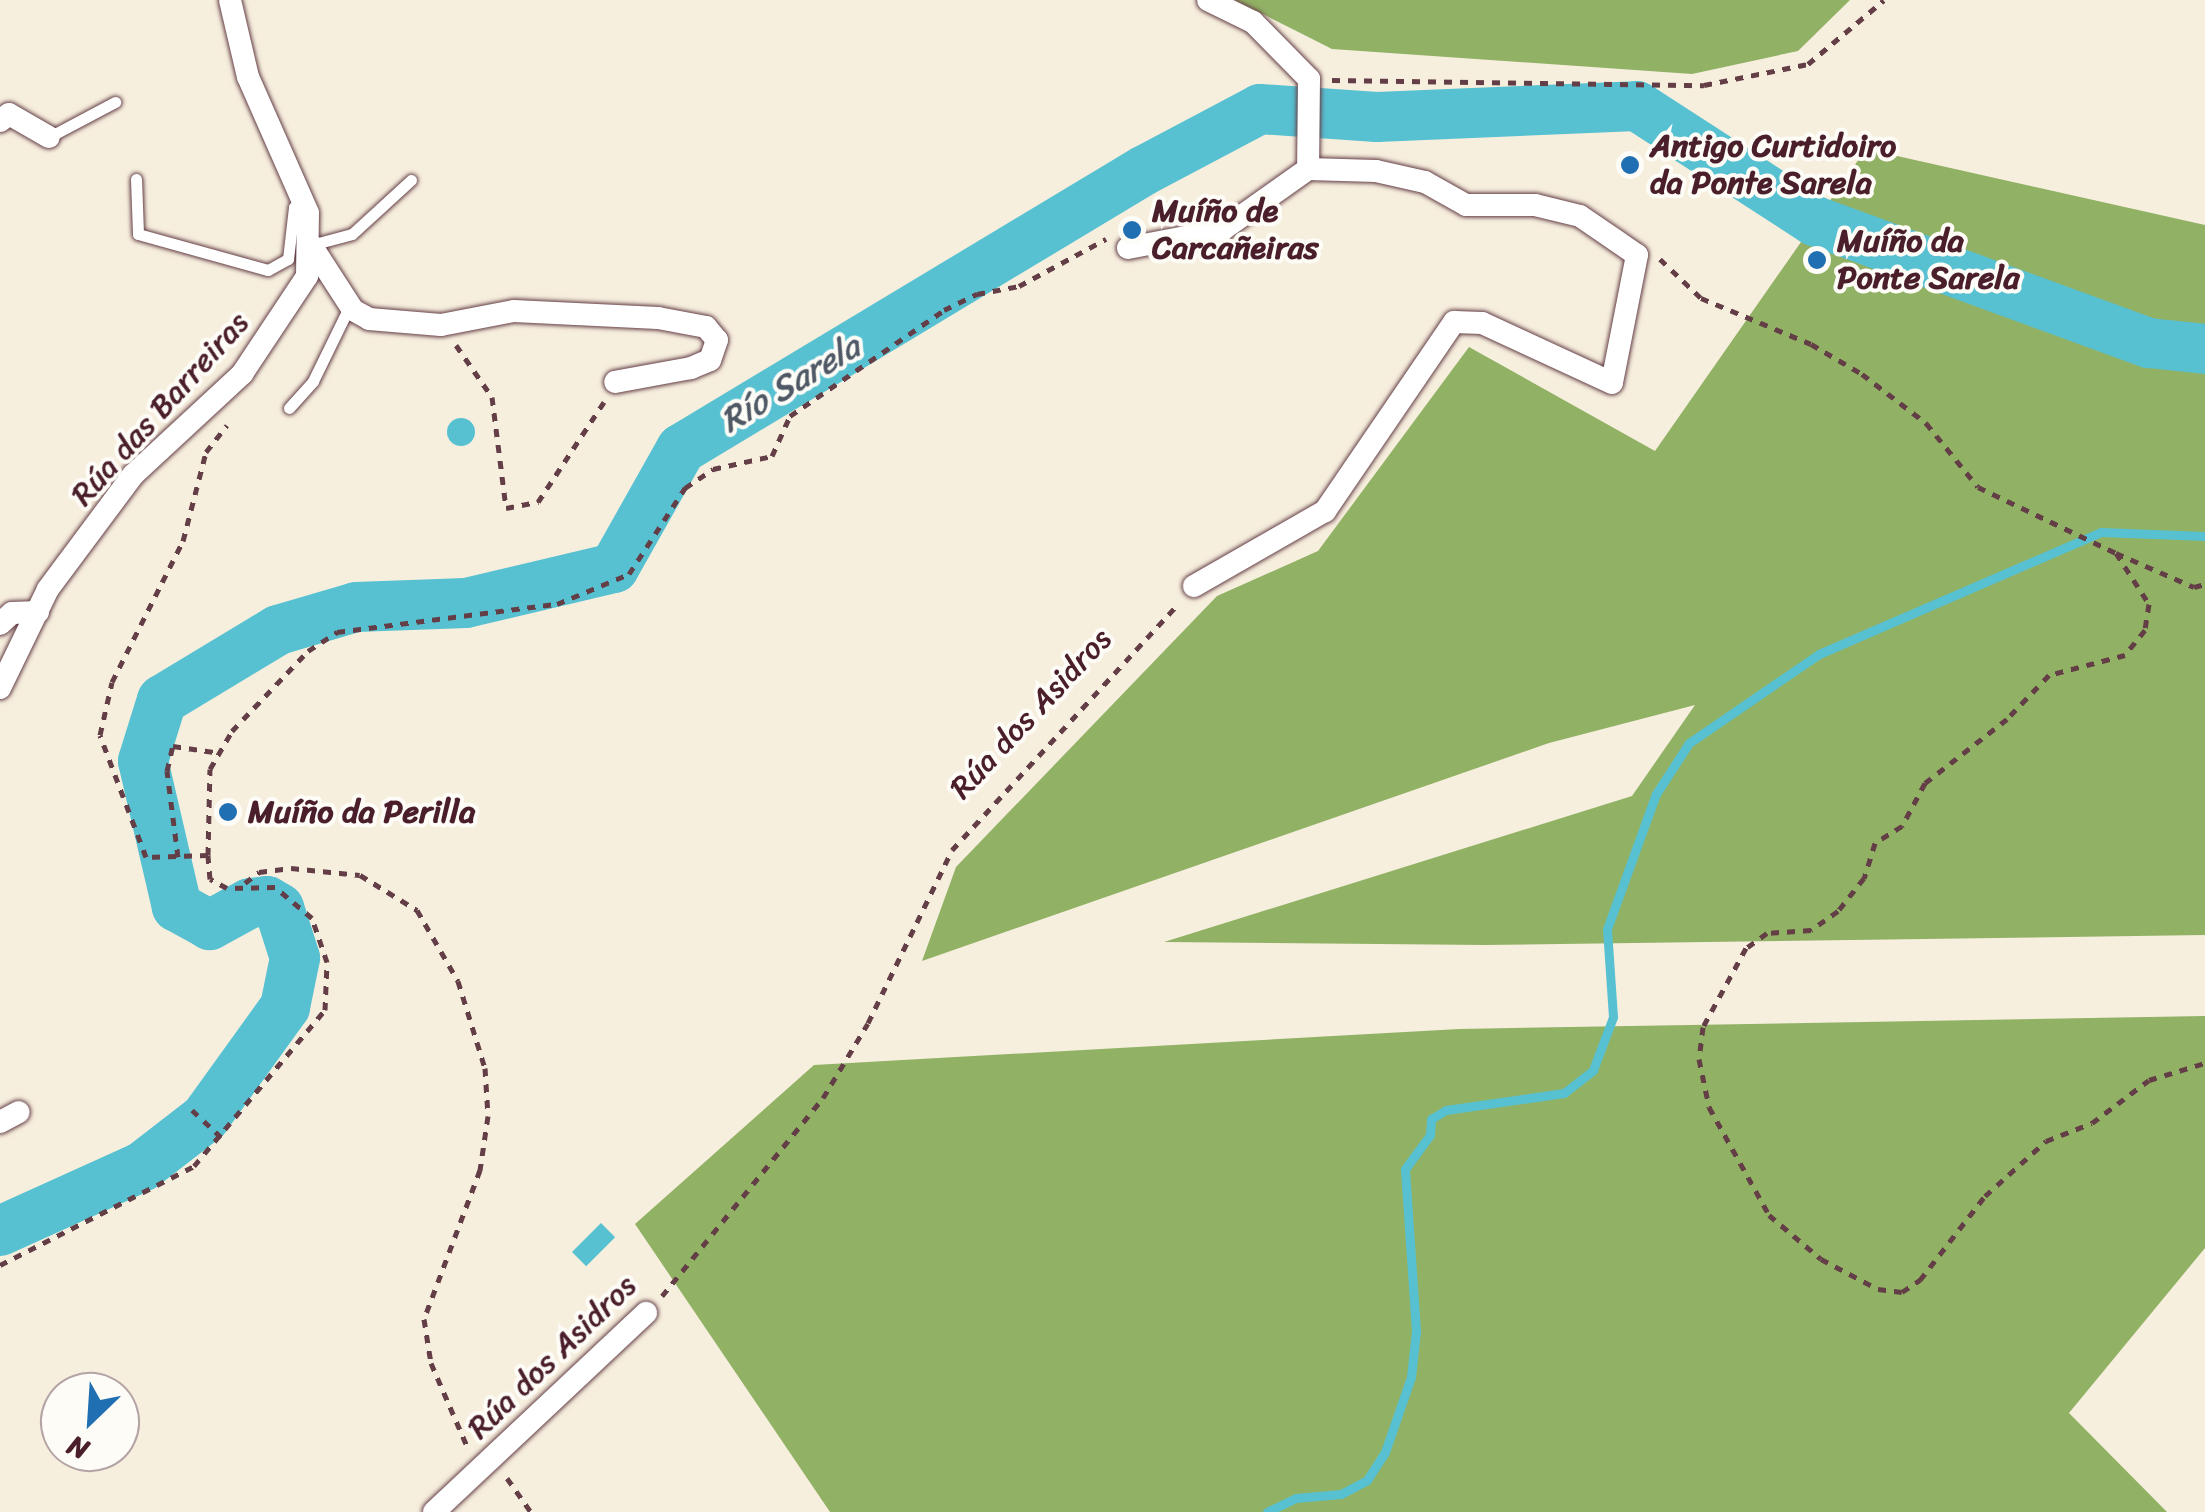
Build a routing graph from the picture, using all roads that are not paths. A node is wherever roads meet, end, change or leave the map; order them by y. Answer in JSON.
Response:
{"nodes":[{"id":1,"x":230,"y":0,"type":"edge"},
{"id":2,"x":1208,"y":0,"type":"edge"},
{"id":3,"x":115,"y":102,"type":"dead end"},
{"id":4,"x":0,"y":122,"type":"edge"},
{"id":5,"x":49,"y":138,"type":"joint"},
{"id":6,"x":1307,"y":163,"type":"junction"},
{"id":7,"x":136,"y":179,"type":"dead end"},
{"id":8,"x":411,"y":180,"type":"dead end"},
{"id":9,"x":303,"y":197,"type":"junction"},
{"id":10,"x":311,"y":244,"type":"junction"},
{"id":11,"x":1128,"y":248,"type":"road end"},
{"id":12,"x":350,"y":305,"type":"junction"},
{"id":13,"x":615,"y":382,"type":"road end"},
{"id":14,"x":288,"y":408,"type":"dead end"},
{"id":15,"x":1194,"y":586,"type":"road end"},
{"id":16,"x":38,"y":612,"type":"junction"},
{"id":17,"x":0,"y":624,"type":"edge"},
{"id":18,"x":0,"y":688,"type":"edge"},
{"id":19,"x":646,"y":1312,"type":"road end"},
{"id":20,"x":434,"y":1512,"type":"edge"}],
"edges":[{"from":1,"to":9,"type":"street"},
{"from":2,"to":6,"type":"street"},
{"from":3,"to":5,"type":"lane"},
{"from":4,"to":5,"type":"street"},
{"from":6,"to":11,"type":"street"},
{"from":6,"to":15,"type":"street"},
{"from":7,"to":9,"type":"lane"},
{"from":8,"to":10,"type":"lane"},
{"from":9,"to":10,"type":"street"},
{"from":10,"to":12,"type":"street"},
{"from":10,"to":16,"type":"street","name":"Rúa das Barreiras"},
{"from":12,"to":13,"type":"street"},
{"from":12,"to":14,"type":"lane"},
{"from":16,"to":17,"type":"street"},
{"from":16,"to":18,"type":"street","name":"Rúa das Barreiras"},
{"from":19,"to":20,"type":"street","name":"Rúa dos Asidros"}]}
